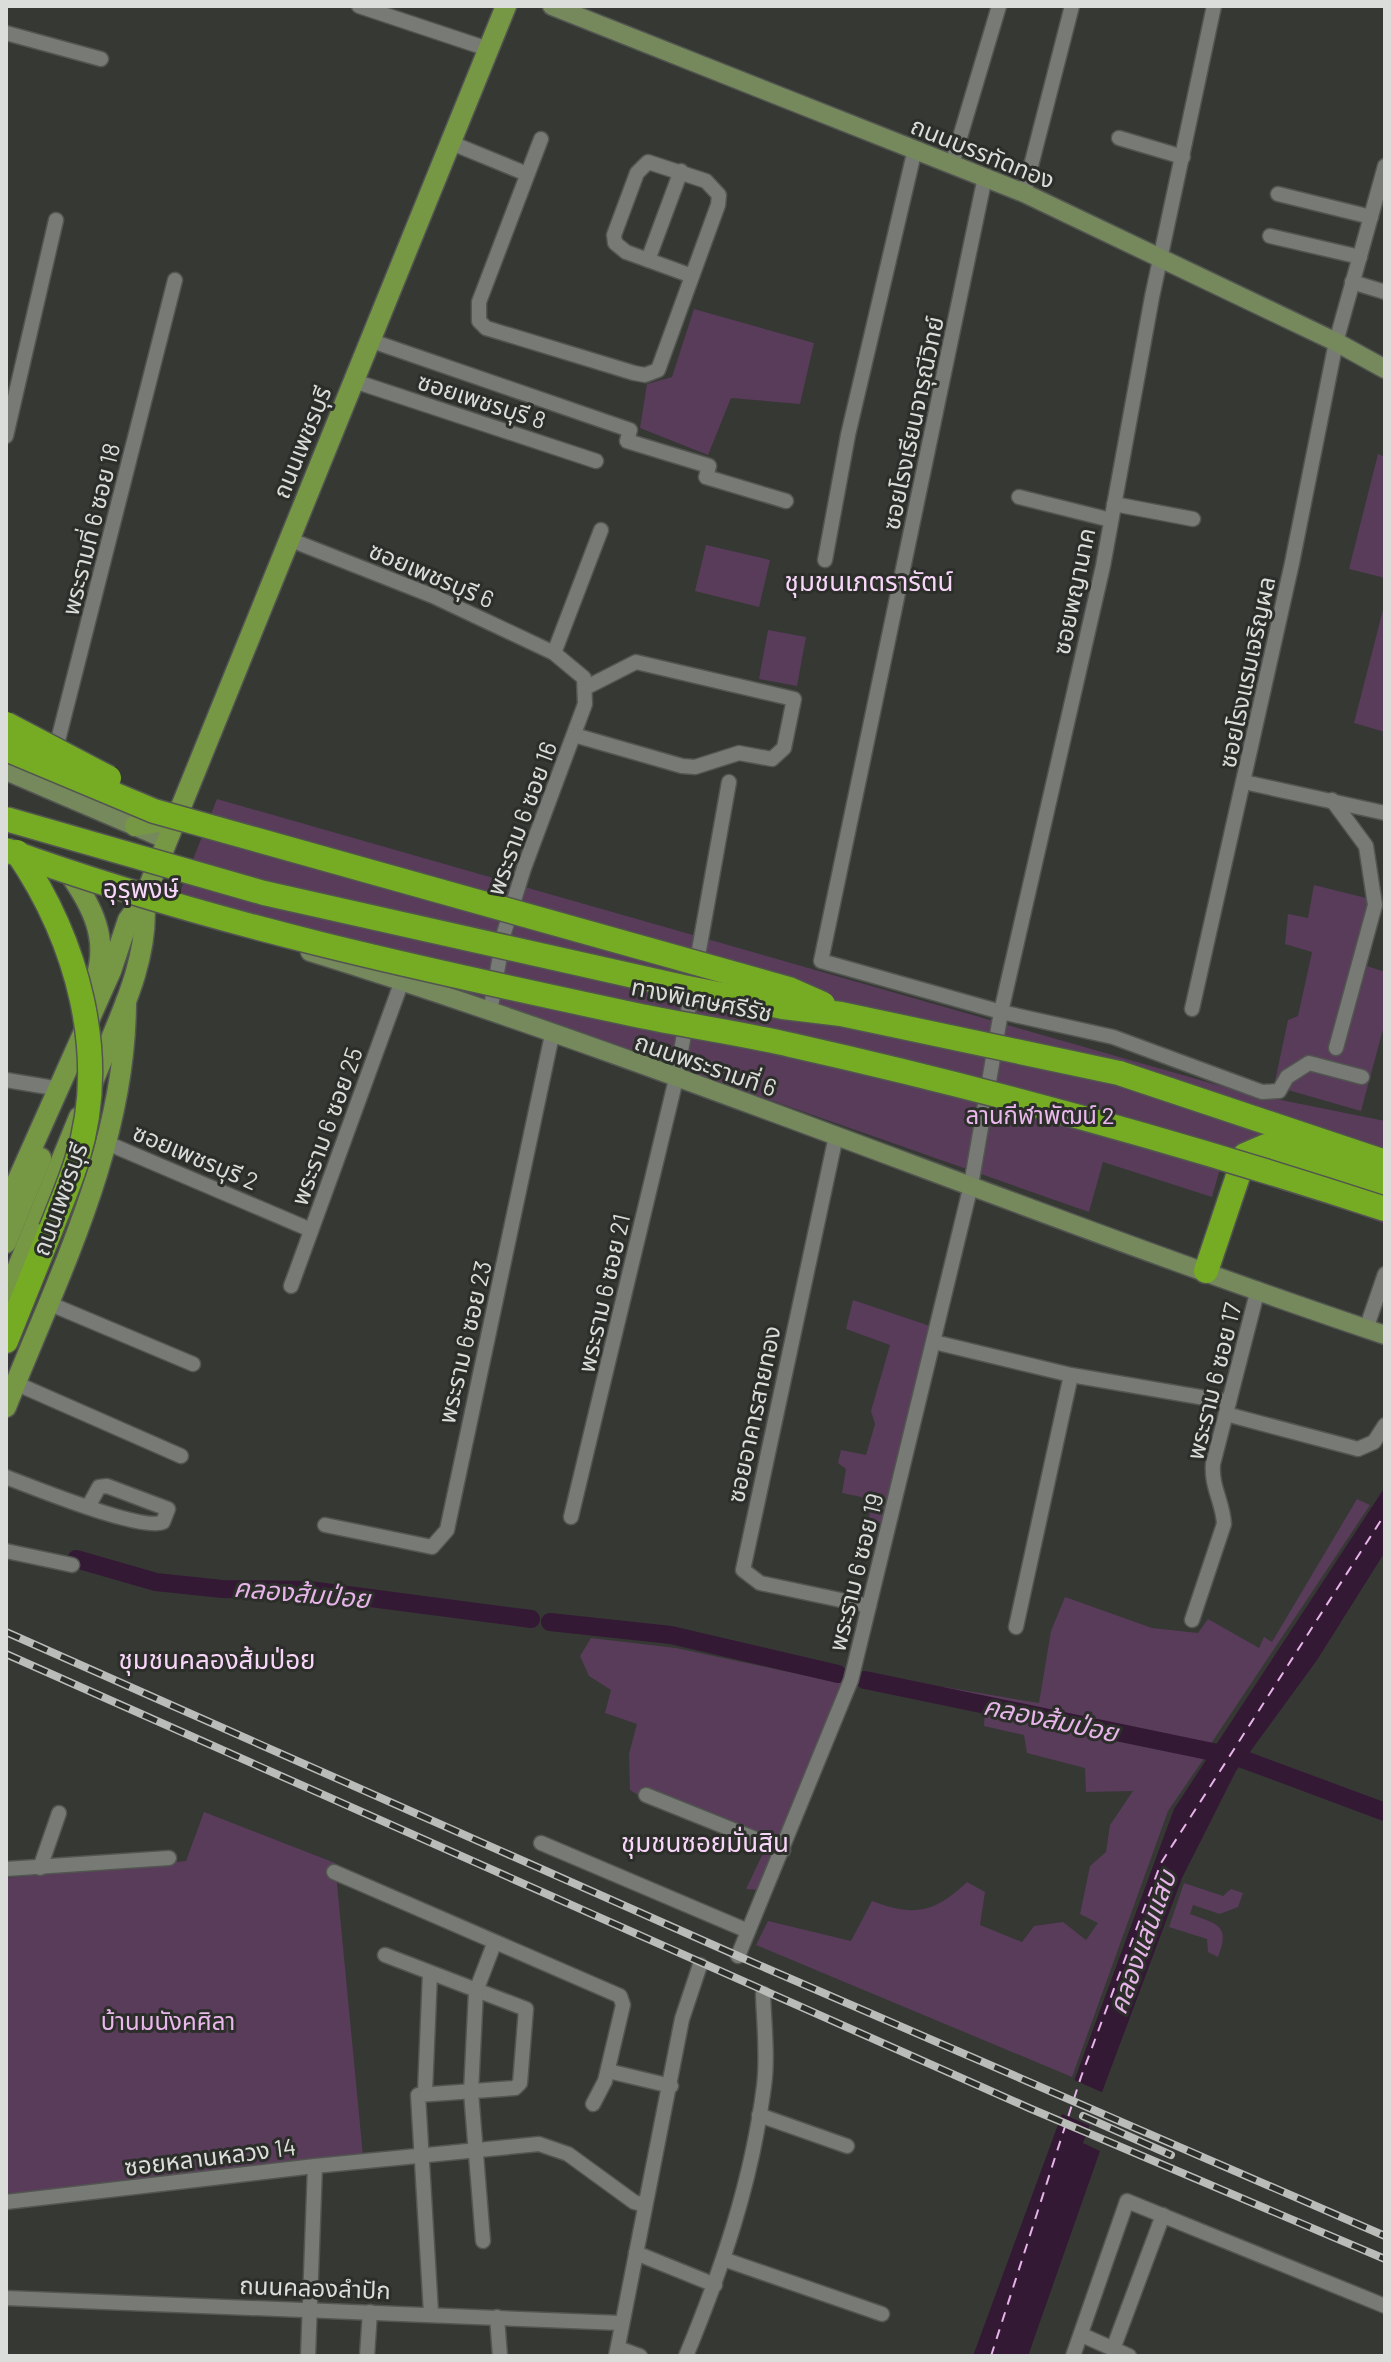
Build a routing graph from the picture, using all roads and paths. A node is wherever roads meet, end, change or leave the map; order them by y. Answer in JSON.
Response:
{"nodes":[{"id":1,"x":359,"y":6,"type":"edge"},
{"id":2,"x":506,"y":6,"type":"edge"},
{"id":3,"x":552,"y":6,"type":"edge"},
{"id":4,"x":999,"y":6,"type":"edge"},
{"id":5,"x":1072,"y":6,"type":"edge"},
{"id":6,"x":1214,"y":6,"type":"edge"},
{"id":7,"x":6,"y":33,"type":"edge"},
{"id":8,"x":488,"y":49,"type":"junction"},
{"id":9,"x":101,"y":59,"type":"dead end"},
{"id":10,"x":1119,"y":138,"type":"dead end"},
{"id":11,"x":541,"y":139,"type":"dead end"},
{"id":12,"x":449,"y":142,"type":"junction"},
{"id":13,"x":915,"y":149,"type":"junction"},
{"id":14,"x":1183,"y":157,"type":"junction"},
{"id":15,"x":952,"y":164,"type":"junction"},
{"id":16,"x":1385,"y":166,"type":"edge"},
{"id":17,"x":681,"y":171,"type":"junction"},
{"id":18,"x":527,"y":174,"type":"junction"},
{"id":19,"x":985,"y":177,"type":"junction"},
{"id":20,"x":1024,"y":193,"type":"junction"},
{"id":21,"x":1278,"y":194,"type":"dead end"},
{"id":22,"x":1377,"y":213,"type":"edge"},
{"id":23,"x":56,"y":220,"type":"dead end"},
{"id":24,"x":1270,"y":236,"type":"dead end"},
{"id":25,"x":1360,"y":257,"type":"junction"},
{"id":26,"x":1162,"y":258,"type":"junction"},
{"id":27,"x":648,"y":260,"type":"junction"},
{"id":28,"x":692,"y":276,"type":"junction"},
{"id":29,"x":175,"y":280,"type":"dead end"},
{"id":30,"x":1352,"y":282,"type":"junction"},
{"id":31,"x":1385,"y":292,"type":"edge"},
{"id":32,"x":369,"y":340,"type":"junction"},
{"id":33,"x":1336,"y":342,"type":"junction"},
{"id":34,"x":1385,"y":369,"type":"edge"},
{"id":35,"x":354,"y":381,"type":"junction"},
{"id":36,"x":6,"y":436,"type":"edge"},
{"id":37,"x":596,"y":461,"type":"dead end"},
{"id":38,"x":1019,"y":497,"type":"dead end"},
{"id":39,"x":786,"y":501,"type":"dead end"},
{"id":40,"x":1114,"y":504,"type":"junction"},
{"id":41,"x":1193,"y":519,"type":"dead end"},
{"id":42,"x":1111,"y":520,"type":"junction"},
{"id":43,"x":601,"y":530,"type":"dead end"},
{"id":44,"x":291,"y":540,"type":"junction"},
{"id":45,"x":825,"y":560,"type":"dead end"},
{"id":46,"x":554,"y":653,"type":"junction"},
{"id":47,"x":587,"y":687,"type":"junction"},
{"id":48,"x":6,"y":724,"type":"edge"},
{"id":49,"x":574,"y":735,"type":"junction"},
{"id":50,"x":6,"y":749,"type":"edge"},
{"id":51,"x":6,"y":771,"type":"edge"},
{"id":52,"x":729,"y":782,"type":"dead end"},
{"id":53,"x":1244,"y":782,"type":"junction"},
{"id":54,"x":44,"y":787,"type":"junction"},
{"id":55,"x":1332,"y":800,"type":"junction"},
{"id":56,"x":1385,"y":813,"type":"edge"},
{"id":57,"x":6,"y":819,"type":"edge"},
{"id":58,"x":181,"y":819,"type":"junction"},
{"id":59,"x":135,"y":826,"type":"junction"},
{"id":60,"x":6,"y":838,"type":"edge"},
{"id":61,"x":167,"y":840,"type":"junction"},
{"id":62,"x":6,"y":853,"type":"edge"},
{"id":63,"x":73,"y":879,"type":"junction"},
{"id":64,"x":144,"y":898,"type":"junction"},
{"id":65,"x":111,"y":971,"type":"junction"},
{"id":66,"x":402,"y":981,"type":"junction"},
{"id":67,"x":126,"y":1001,"type":"junction"},
{"id":68,"x":1192,"y":1009,"type":"dead end"},
{"id":69,"x":490,"y":1012,"type":"junction"},
{"id":70,"x":1001,"y":1012,"type":"junction"},
{"id":71,"x":841,"y":1014,"type":"junction"},
{"id":72,"x":552,"y":1035,"type":"junction"},
{"id":73,"x":1336,"y":1048,"type":"dead end"},
{"id":74,"x":1362,"y":1077,"type":"dead end"},
{"id":75,"x":676,"y":1079,"type":"junction"},
{"id":76,"x":6,"y":1080,"type":"edge"},
{"id":77,"x":54,"y":1088,"type":"junction"},
{"id":78,"x":39,"y":1126,"type":"junction"},
{"id":79,"x":836,"y":1136,"type":"junction"},
{"id":80,"x":107,"y":1143,"type":"junction"},
{"id":81,"x":1385,"y":1162,"type":"edge"},
{"id":82,"x":971,"y":1185,"type":"junction"},
{"id":83,"x":1385,"y":1186,"type":"edge"},
{"id":84,"x":6,"y":1206,"type":"edge"},
{"id":85,"x":1385,"y":1209,"type":"edge"},
{"id":86,"x":311,"y":1230,"type":"junction"},
{"id":87,"x":6,"y":1243,"type":"edge"},
{"id":88,"x":1206,"y":1271,"type":"junction"},
{"id":89,"x":1385,"y":1274,"type":"edge"},
{"id":90,"x":291,"y":1286,"type":"dead end"},
{"id":91,"x":1258,"y":1289,"type":"junction"},
{"id":92,"x":6,"y":1296,"type":"edge"},
{"id":93,"x":48,"y":1303,"type":"junction"},
{"id":94,"x":1366,"y":1329,"type":"junction"},
{"id":95,"x":1385,"y":1335,"type":"edge"},
{"id":96,"x":6,"y":1341,"type":"edge"},
{"id":97,"x":934,"y":1342,"type":"junction"},
{"id":98,"x":193,"y":1364,"type":"dead end"},
{"id":99,"x":1071,"y":1375,"type":"junction"},
{"id":100,"x":15,"y":1383,"type":"junction"},
{"id":101,"x":6,"y":1407,"type":"edge"},
{"id":102,"x":1228,"y":1408,"type":"junction"},
{"id":103,"x":1385,"y":1425,"type":"edge"},
{"id":104,"x":181,"y":1456,"type":"dead end"},
{"id":105,"x":6,"y":1477,"type":"edge"},
{"id":106,"x":88,"y":1507,"type":"junction"},
{"id":107,"x":571,"y":1517,"type":"dead end"},
{"id":108,"x":325,"y":1525,"type":"dead end"},
{"id":109,"x":6,"y":1551,"type":"edge"},
{"id":110,"x":72,"y":1565,"type":"dead end"},
{"id":111,"x":869,"y":1606,"type":"junction"},
{"id":112,"x":1192,"y":1620,"type":"dead end"},
{"id":113,"x":1016,"y":1627,"type":"dead end"},
{"id":114,"x":646,"y":1795,"type":"dead end"},
{"id":115,"x":59,"y":1813,"type":"dead end"},
{"id":116,"x":541,"y":1843,"type":"dead end"},
{"id":117,"x":783,"y":1850,"type":"junction"},
{"id":118,"x":169,"y":1858,"type":"dead end"},
{"id":119,"x":40,"y":1868,"type":"junction"},
{"id":120,"x":6,"y":1869,"type":"edge"},
{"id":121,"x":334,"y":1872,"type":"dead end"},
{"id":122,"x":748,"y":1931,"type":"junction"},
{"id":123,"x":494,"y":1944,"type":"junction"},
{"id":124,"x":385,"y":1955,"type":"dead end"},
{"id":125,"x":738,"y":1956,"type":"dead end"},
{"id":126,"x":700,"y":1965,"type":"dead end"},
{"id":127,"x":430,"y":1973,"type":"junction"},
{"id":128,"x":476,"y":1991,"type":"junction"},
{"id":129,"x":763,"y":1994,"type":"dead end"},
{"id":130,"x":608,"y":2071,"type":"junction"},
{"id":131,"x":671,"y":2086,"type":"junction"},
{"id":132,"x":425,"y":2092,"type":"junction"},
{"id":133,"x":471,"y":2092,"type":"junction"},
{"id":134,"x":593,"y":2104,"type":"dead end"},
{"id":135,"x":759,"y":2115,"type":"junction"},
{"id":136,"x":847,"y":2146,"type":"dead end"},
{"id":137,"x":474,"y":2150,"type":"junction"},
{"id":138,"x":420,"y":2156,"type":"junction"},
{"id":139,"x":315,"y":2166,"type":"junction"},
{"id":140,"x":6,"y":2202,"type":"edge"},
{"id":141,"x":645,"y":2205,"type":"junction"},
{"id":142,"x":1163,"y":2215,"type":"junction"},
{"id":143,"x":483,"y":2241,"type":"dead end"},
{"id":144,"x":636,"y":2253,"type":"junction"},
{"id":145,"x":726,"y":2260,"type":"junction"},
{"id":146,"x":715,"y":2285,"type":"junction"},
{"id":147,"x":6,"y":2298,"type":"edge"},
{"id":148,"x":1385,"y":2306,"type":"edge"},
{"id":149,"x":310,"y":2310,"type":"junction"},
{"id":150,"x":370,"y":2312,"type":"junction"},
{"id":151,"x":431,"y":2313,"type":"junction"},
{"id":152,"x":882,"y":2314,"type":"dead end"},
{"id":153,"x":497,"y":2317,"type":"junction"},
{"id":154,"x":621,"y":2323,"type":"junction"},
{"id":155,"x":1082,"y":2335,"type":"junction"},
{"id":156,"x":1113,"y":2349,"type":"junction"},
{"id":157,"x":617,"y":2352,"type":"edge"},
{"id":158,"x":308,"y":2356,"type":"edge"},
{"id":159,"x":367,"y":2356,"type":"edge"},
{"id":160,"x":500,"y":2356,"type":"edge"},
{"id":161,"x":640,"y":2356,"type":"edge"},
{"id":162,"x":686,"y":2356,"type":"edge"},
{"id":163,"x":1073,"y":2356,"type":"edge"},
{"id":164,"x":1129,"y":2356,"type":"edge"}],
"edges":[{"from":1,"to":8,"type":"street"},
{"from":2,"to":8,"type":"main road","name":"ถนนเพชรบุรี"},
{"from":3,"to":13,"type":"main road","name":"ถนนบรรทัดทอง"},
{"from":4,"to":15,"type":"street"},
{"from":5,"to":20,"type":"street"},
{"from":6,"to":14,"type":"street","name":"ซอยพญานาค"},
{"from":7,"to":9,"type":"street"},
{"from":8,"to":12,"type":"main road","name":"ถนนเพชรบุรี"},
{"from":10,"to":14,"type":"street"},
{"from":11,"to":18,"type":"street"},
{"from":12,"to":18,"type":"street"},
{"from":12,"to":32,"type":"main road","name":"ถนนเพชรบุรี"},
{"from":13,"to":15,"type":"main road","name":"ถนนบรรทัดทอง"},
{"from":13,"to":45,"type":"street"},
{"from":14,"to":26,"type":"street","name":"ซอยพญานาค"},
{"from":15,"to":19,"type":"main road","name":"ถนนบรรทัดทอง"},
{"from":16,"to":22,"type":"street","name":"ซอยโรงแรมเจริญผล"},
{"from":17,"to":27,"type":"street"},
{"from":17,"to":27,"type":"street"},
{"from":17,"to":28,"type":"street"},
{"from":18,"to":28,"type":"street"},
{"from":19,"to":20,"type":"main road","name":"ถนนบรรทัดทอง"},
{"from":19,"to":70,"type":"street","name":"ซอยโรงเรียนจารุณีวิทย์"},
{"from":20,"to":26,"type":"main road","name":"ถนนบรรทัดทอง"},
{"from":21,"to":22,"type":"street"},
{"from":22,"to":25,"type":"street","name":"ซอยโรงแรมเจริญผล"},
{"from":23,"to":36,"type":"street"},
{"from":24,"to":25,"type":"street"},
{"from":25,"to":30,"type":"street","name":"ซอยโรงแรมเจริญผล"},
{"from":26,"to":33,"type":"main road","name":"ถนนบรรทัดทอง"},
{"from":26,"to":40,"type":"street","name":"ซอยพญานาค"},
{"from":27,"to":28,"type":"street"},
{"from":29,"to":54,"type":"street","name":"พระรามที่ 6 ซอย 18"},
{"from":30,"to":31,"type":"street"},
{"from":30,"to":33,"type":"street","name":"ซอยโรงแรมเจริญผล"},
{"from":32,"to":35,"type":"main road","name":"ถนนเพชรบุรี"},
{"from":32,"to":39,"type":"street"},
{"from":33,"to":34,"type":"main road","name":"ถนนบรรทัดทอง"},
{"from":33,"to":53,"type":"street","name":"ซอยโรงแรมเจริญผล"},
{"from":35,"to":37,"type":"street","name":"ซอยเพชรบุรี 8"},
{"from":35,"to":44,"type":"main road","name":"ถนนเพชรบุรี"},
{"from":38,"to":42,"type":"street"},
{"from":40,"to":41,"type":"street"},
{"from":40,"to":42,"type":"street","name":"ซอยพญานาค"},
{"from":42,"to":70,"type":"street","name":"ซอยพญานาค"},
{"from":43,"to":46,"type":"street"},
{"from":44,"to":46,"type":"street","name":"ซอยเพชรบุรี 6"},
{"from":44,"to":58,"type":"main road","name":"ถนนเพชรบุรี"},
{"from":46,"to":47,"type":"street"},
{"from":47,"to":49,"type":"street","name":"พระราม 6 ซอย 16"},
{"from":47,"to":49,"type":"street"},
{"from":48,"to":58,"type":"highway","bridge":true},
{"from":49,"to":69,"type":"street","name":"พระราม 6 ซอย 16"},
{"from":50,"to":58,"type":"highway","bridge":true},
{"from":51,"to":54,"type":"main road"},
{"from":52,"to":75,"type":"street","name":"พระราม 6 ซอย 21"},
{"from":53,"to":55,"type":"street"},
{"from":53,"to":68,"type":"street","name":"ซอยโรงแรมเจริญผล"},
{"from":54,"to":59,"type":"main road"},
{"from":55,"to":56,"type":"street"},
{"from":55,"to":73,"type":"street"},
{"from":57,"to":71,"type":"highway","name":"ทางพิเศษศรีรัช","bridge":true},
{"from":58,"to":59,"type":"main road"},
{"from":58,"to":61,"type":"main road","name":"ถนนเพชรบุรี"},
{"from":58,"to":71,"type":"highway","bridge":true},
{"from":59,"to":61,"type":"main road"},
{"from":60,"to":96,"type":"highway","bridge":true},
{"from":61,"to":64,"type":"main road","name":"ถนนเพชรบุรี"},
{"from":62,"to":63,"type":"main road","name":"ถนนพระรามที่ 6"},
{"from":62,"to":85,"type":"highway","name":"ทางพิเศษศรีรัช","bridge":true},
{"from":63,"to":64,"type":"main road","name":"ถนนพระรามที่ 6"},
{"from":63,"to":77,"type":"main road"},
{"from":64,"to":65,"type":"main road","name":"ถนนเพชรบุรี"},
{"from":64,"to":66,"type":"main road","name":"ถนนพระรามที่ 6"},
{"from":64,"to":67,"type":"main road","name":"ถนนเพชรบุรี"},
{"from":65,"to":78,"type":"main road","name":"ถนนเพชรบุรี"},
{"from":65,"to":87,"type":"main road"},
{"from":66,"to":69,"type":"main road","name":"ถนนพระรามที่ 6"},
{"from":66,"to":86,"type":"street","name":"พระราม 6 ซอย 25"},
{"from":67,"to":80,"type":"main road","name":"ถนนเพชรบุรี"},
{"from":67,"to":92,"type":"main road","name":"ถนนเพชรบุรี"},
{"from":69,"to":72,"type":"main road","name":"ถนนพระรามที่ 6"},
{"from":70,"to":74,"type":"street"},
{"from":70,"to":82,"type":"street","name":"ซอยพญานาค"},
{"from":71,"to":81,"type":"highway","name":"ทางพิเศษศรีรัช","bridge":true},
{"from":72,"to":75,"type":"main road","name":"ถนนพระรามที่ 6"},
{"from":72,"to":108,"type":"street","name":"พระราม 6 ซอย 23"},
{"from":75,"to":79,"type":"main road","name":"ถนนพระรามที่ 6"},
{"from":75,"to":107,"type":"street","name":"พระราม 6 ซอย 21"},
{"from":76,"to":77,"type":"street"},
{"from":77,"to":78,"type":"main road"},
{"from":78,"to":84,"type":"main road","name":"ถนนเพชรบุรี"},
{"from":79,"to":82,"type":"main road","name":"ถนนพระรามที่ 6"},
{"from":79,"to":111,"type":"street","name":"ซอยอาคารสายทอง"},
{"from":80,"to":86,"type":"street","name":"ซอยเพชรบุรี 2"},
{"from":80,"to":93,"type":"main road","name":"ถนนเพชรบุรี"},
{"from":82,"to":88,"type":"main road","name":"ถนนพระรามที่ 6"},
{"from":82,"to":97,"type":"street","name":"พระราม 6 ซอย 19"},
{"from":83,"to":88,"type":"highway"},
{"from":86,"to":90,"type":"street","name":"พระราม 6 ซอย 25"},
{"from":88,"to":91,"type":"main road","name":"ถนนพระรามที่ 6"},
{"from":89,"to":94,"type":"street"},
{"from":91,"to":94,"type":"main road","name":"ถนนพระรามที่ 6"},
{"from":91,"to":102,"type":"street","name":"พระราม 6 ซอย 17"},
{"from":93,"to":98,"type":"street"},
{"from":93,"to":100,"type":"main road","name":"ถนนเพชรบุรี"},
{"from":94,"to":95,"type":"main road","name":"ถนนพระรามที่ 6"},
{"from":97,"to":99,"type":"street"},
{"from":97,"to":111,"type":"street","name":"พระราม 6 ซอย 19"},
{"from":99,"to":102,"type":"street"},
{"from":99,"to":113,"type":"street"},
{"from":100,"to":101,"type":"main road","name":"ถนนเพชรบุรี"},
{"from":100,"to":104,"type":"street"},
{"from":102,"to":103,"type":"street"},
{"from":102,"to":112,"type":"street","name":"พระราม 6 ซอย 17"},
{"from":105,"to":106,"type":"street"},
{"from":106,"to":106,"type":"street"},
{"from":109,"to":110,"type":"street"},
{"from":111,"to":117,"type":"street","name":"พระราม 6 ซอย 19"},
{"from":114,"to":117,"type":"street"},
{"from":115,"to":119,"type":"street"},
{"from":116,"to":122,"type":"street"},
{"from":117,"to":122,"type":"street","name":"พระราม 6 ซอย 19"},
{"from":118,"to":119,"type":"street"},
{"from":119,"to":120,"type":"street"},
{"from":121,"to":123,"type":"street"},
{"from":122,"to":125,"type":"street","name":"พระราม 6 ซอย 19"},
{"from":123,"to":128,"type":"street"},
{"from":123,"to":130,"type":"street"},
{"from":124,"to":127,"type":"street"},
{"from":126,"to":131,"type":"street"},
{"from":127,"to":128,"type":"street"},
{"from":127,"to":132,"type":"street"},
{"from":128,"to":133,"type":"street"},
{"from":128,"to":133,"type":"street"},
{"from":129,"to":135,"type":"street"},
{"from":130,"to":131,"type":"street"},
{"from":130,"to":134,"type":"street"},
{"from":131,"to":141,"type":"street"},
{"from":132,"to":133,"type":"street"},
{"from":132,"to":138,"type":"street"},
{"from":133,"to":137,"type":"street"},
{"from":135,"to":136,"type":"street"},
{"from":135,"to":145,"type":"street"},
{"from":137,"to":138,"type":"street","name":"ซอยหลานหลวง 14"},
{"from":137,"to":141,"type":"street","name":"ซอยหลานหลวง 14"},
{"from":137,"to":143,"type":"street"},
{"from":138,"to":139,"type":"street","name":"ซอยหลานหลวง 14"},
{"from":138,"to":151,"type":"street"},
{"from":139,"to":140,"type":"street","name":"ซอยหลานหลวง 14"},
{"from":139,"to":149,"type":"street"},
{"from":141,"to":144,"type":"street"},
{"from":142,"to":148,"type":"street"},
{"from":142,"to":155,"type":"street"},
{"from":142,"to":156,"type":"street"},
{"from":144,"to":146,"type":"street"},
{"from":144,"to":154,"type":"street"},
{"from":145,"to":146,"type":"street"},
{"from":145,"to":152,"type":"street"},
{"from":146,"to":162,"type":"street"},
{"from":147,"to":149,"type":"street","name":"ถนนคลองลำปัก"},
{"from":149,"to":150,"type":"street","name":"ถนนคลองลำปัก"},
{"from":149,"to":158,"type":"street"},
{"from":150,"to":151,"type":"street","name":"ถนนคลองลำปัก"},
{"from":150,"to":159,"type":"street"},
{"from":151,"to":153,"type":"street","name":"ถนนคลองลำปัก"},
{"from":153,"to":154,"type":"street","name":"ถนนคลองลำปัก"},
{"from":153,"to":160,"type":"street"},
{"from":154,"to":157,"type":"street"},
{"from":155,"to":156,"type":"street"},
{"from":155,"to":163,"type":"street"},
{"from":156,"to":164,"type":"street"},
{"from":157,"to":161,"type":"street"}]}
